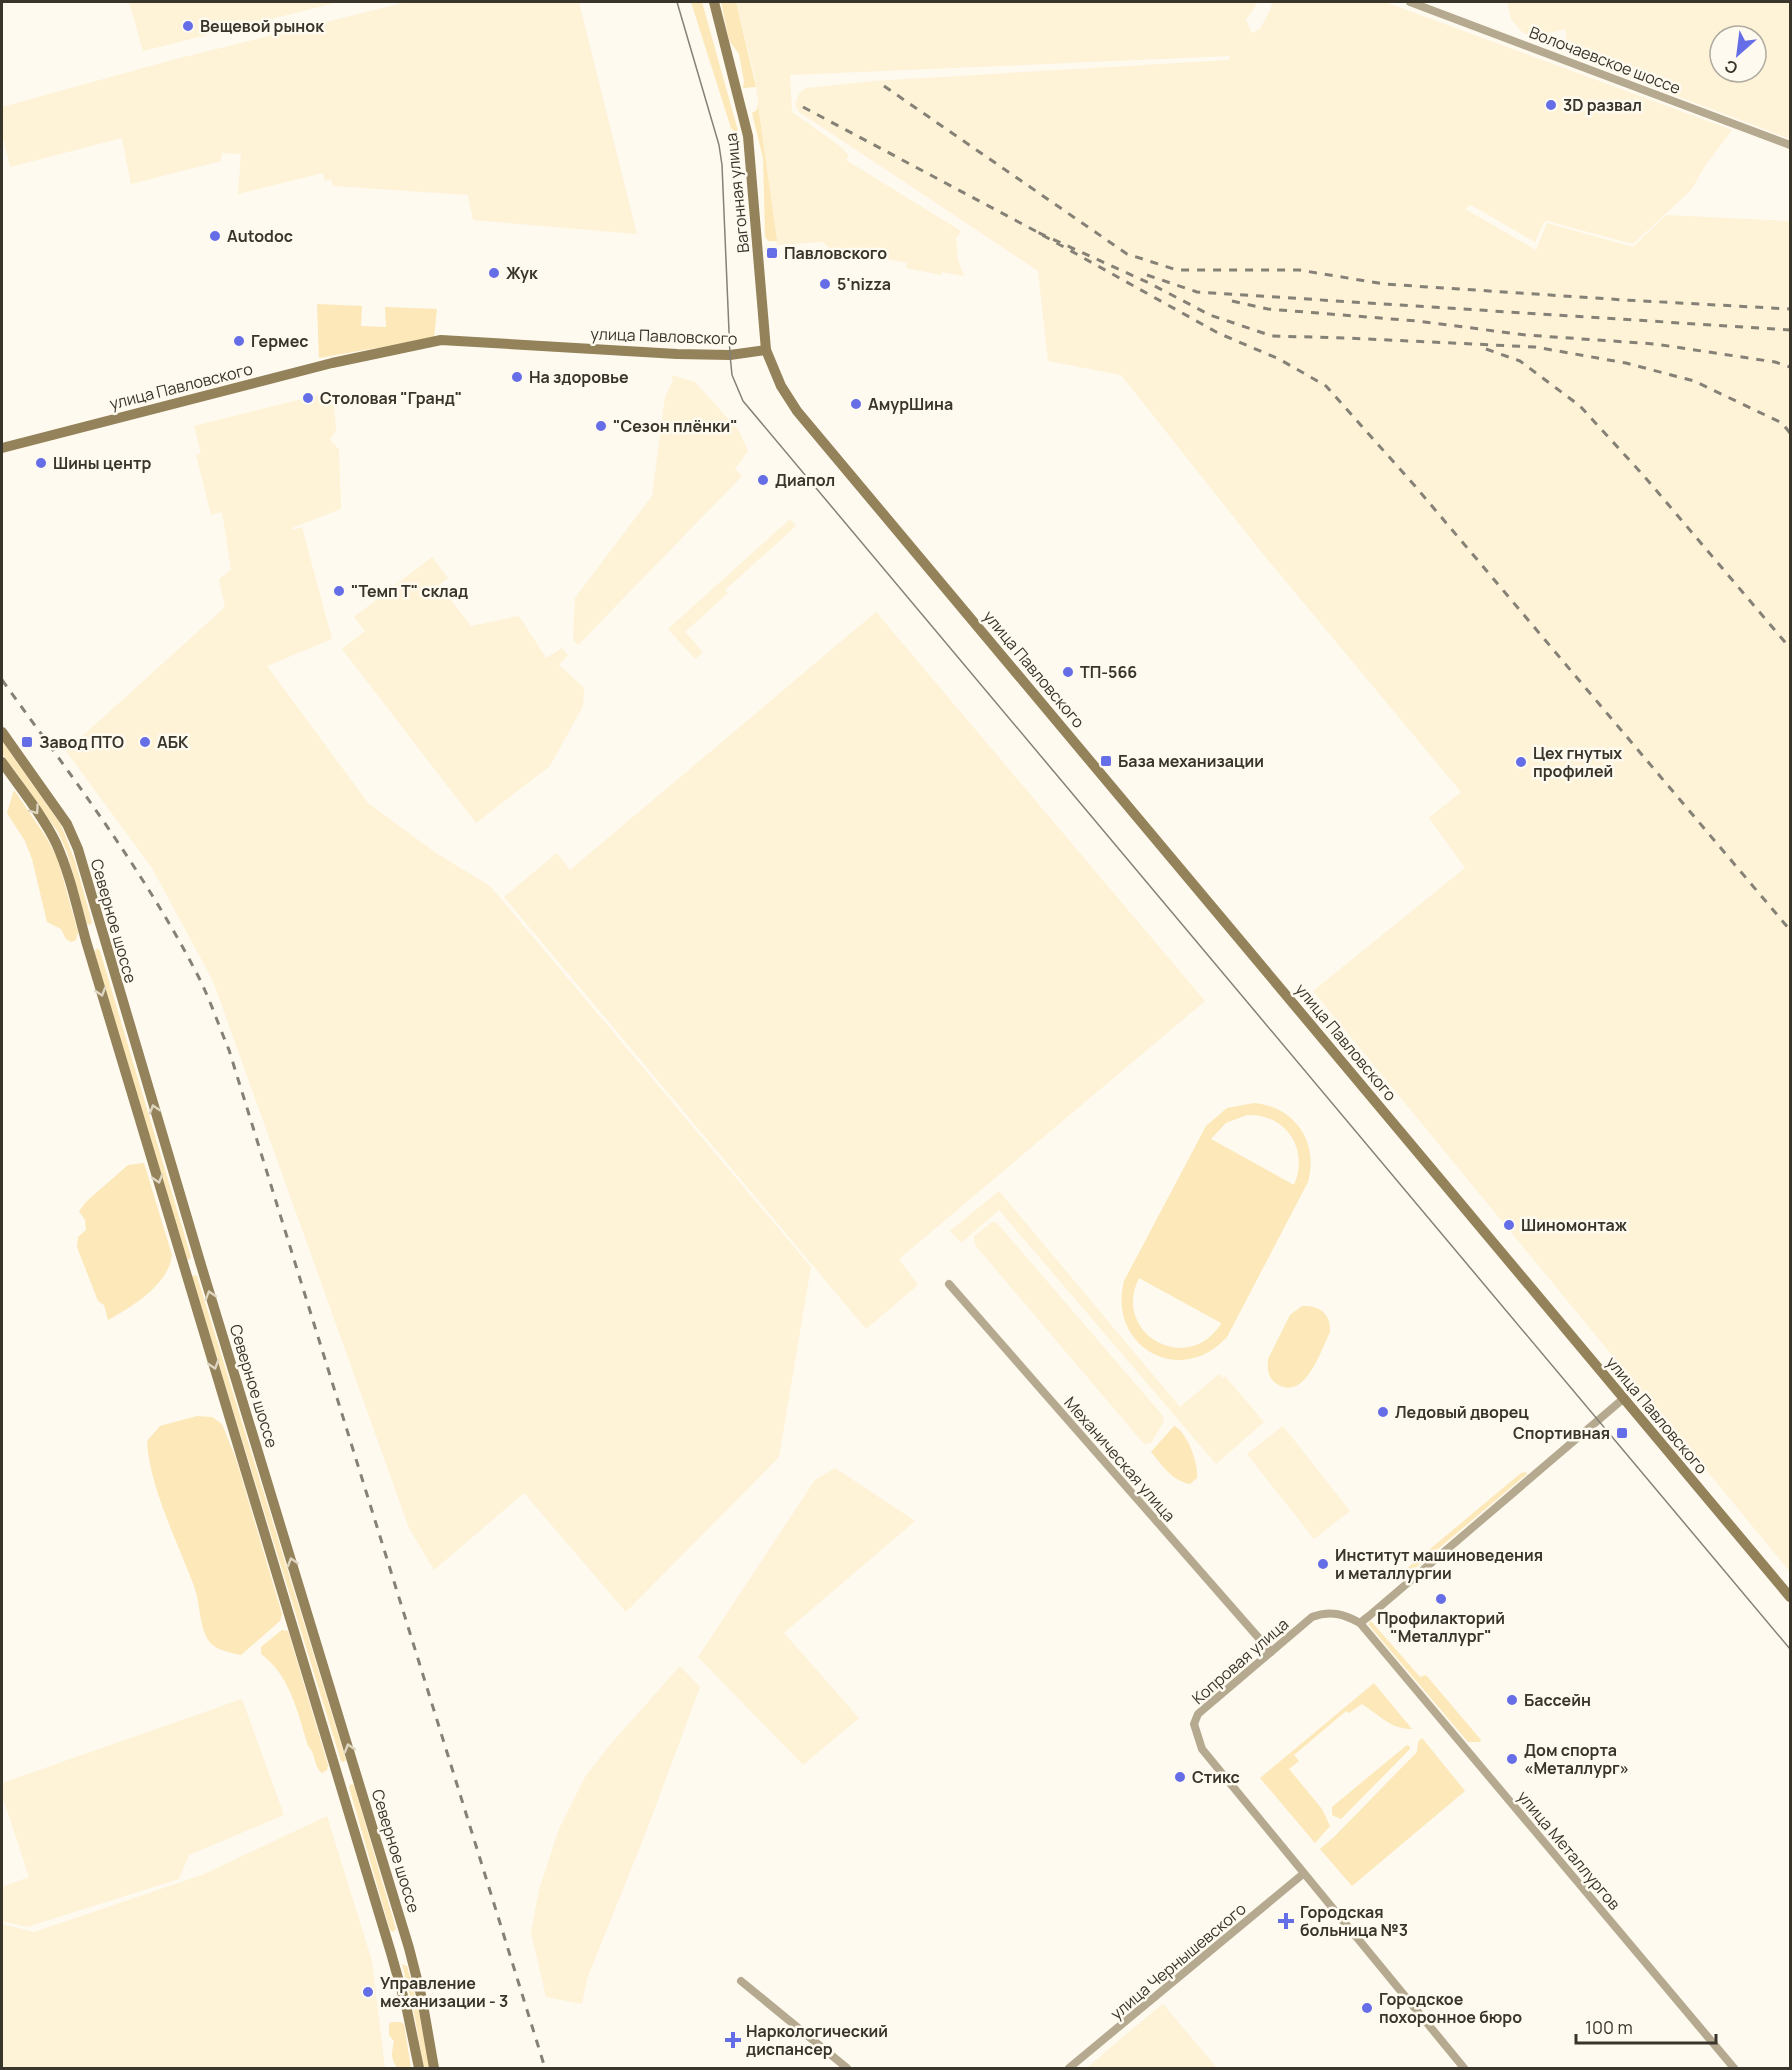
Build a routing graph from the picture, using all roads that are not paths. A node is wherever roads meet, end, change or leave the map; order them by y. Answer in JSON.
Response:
{"nodes":[{"id":1,"x":714,"y":2,"type":"edge"},
{"id":2,"x":1410,"y":2,"type":"edge"},
{"id":3,"x":1791,"y":145,"type":"edge"},
{"id":4,"x":766,"y":350,"type":"junction"},
{"id":5,"x":2,"y":448,"type":"edge"},
{"id":6,"x":2,"y":732,"type":"edge"},
{"id":7,"x":2,"y":762,"type":"edge"},
{"id":8,"x":102,"y":936,"type":"junction"},
{"id":9,"x":86,"y":941,"type":"junction"},
{"id":10,"x":201,"y":1265,"type":"junction"},
{"id":11,"x":185,"y":1270,"type":"junction"},
{"id":12,"x":949,"y":1284,"type":"dead end"},
{"id":13,"x":1623,"y":1399,"type":"junction"},
{"id":14,"x":1791,"y":1597,"type":"edge"},
{"id":15,"x":1360,"y":1623,"type":"junction"},
{"id":16,"x":1271,"y":1652,"type":"junction"},
{"id":17,"x":357,"y":1772,"type":"junction"},
{"id":18,"x":339,"y":1779,"type":"junction"},
{"id":19,"x":1303,"y":1874,"type":"junction"},
{"id":20,"x":409,"y":1948,"type":"junction"},
{"id":21,"x":391,"y":1953,"type":"junction"},
{"id":22,"x":741,"y":1981,"type":"dead end"},
{"id":23,"x":419,"y":2068,"type":"edge"},
{"id":24,"x":434,"y":2068,"type":"edge"},
{"id":25,"x":847,"y":2068,"type":"edge"},
{"id":26,"x":1070,"y":2068,"type":"edge"},
{"id":27,"x":1464,"y":2068,"type":"edge"},
{"id":28,"x":1734,"y":2068,"type":"edge"}],
"edges":[{"from":1,"to":4,"type":"main road","name":"Вагонная улица"},
{"from":2,"to":3,"type":"street","name":"Волочаевское шоссе"},
{"from":4,"to":5,"type":"main road","name":"улица Павловского"},
{"from":4,"to":13,"type":"main road","name":"улица Павловского"},
{"from":6,"to":8,"type":"main road","name":"Северное шоссе"},
{"from":7,"to":9,"type":"main road","name":"Северное шоссе","one_way":true},
{"from":8,"to":9,"type":"main road"},
{"from":10,"to":8,"type":"main road","name":"Северное шоссе","one_way":true},
{"from":9,"to":11,"type":"main road","name":"Северное шоссе","one_way":true},
{"from":10,"to":11,"type":"main road"},
{"from":17,"to":10,"type":"main road","name":"Северное шоссе","one_way":true},
{"from":11,"to":18,"type":"main road","name":"Северное шоссе","one_way":true},
{"from":12,"to":16,"type":"street","name":"Механическая улица"},
{"from":13,"to":14,"type":"main road","name":"улица Павловского"},
{"from":13,"to":15,"type":"street"},
{"from":15,"to":16,"type":"street","name":"Копровая улица"},
{"from":15,"to":28,"type":"street","name":"улица Металлургов"},
{"from":16,"to":19,"type":"street","name":"Копровая улица"},
{"from":17,"to":18,"type":"main road"},
{"from":17,"to":20,"type":"main road","name":"Северное шоссе"},
{"from":18,"to":21,"type":"main road","name":"Северное шоссе"},
{"from":19,"to":26,"type":"street","name":"улица Чернышевского"},
{"from":19,"to":27,"type":"street","name":"Копровая улица"},
{"from":20,"to":21,"type":"main road"},
{"from":20,"to":24,"type":"main road","name":"Северное шоссе"},
{"from":21,"to":23,"type":"main road","name":"Северное шоссе"},
{"from":22,"to":25,"type":"street"}]}
